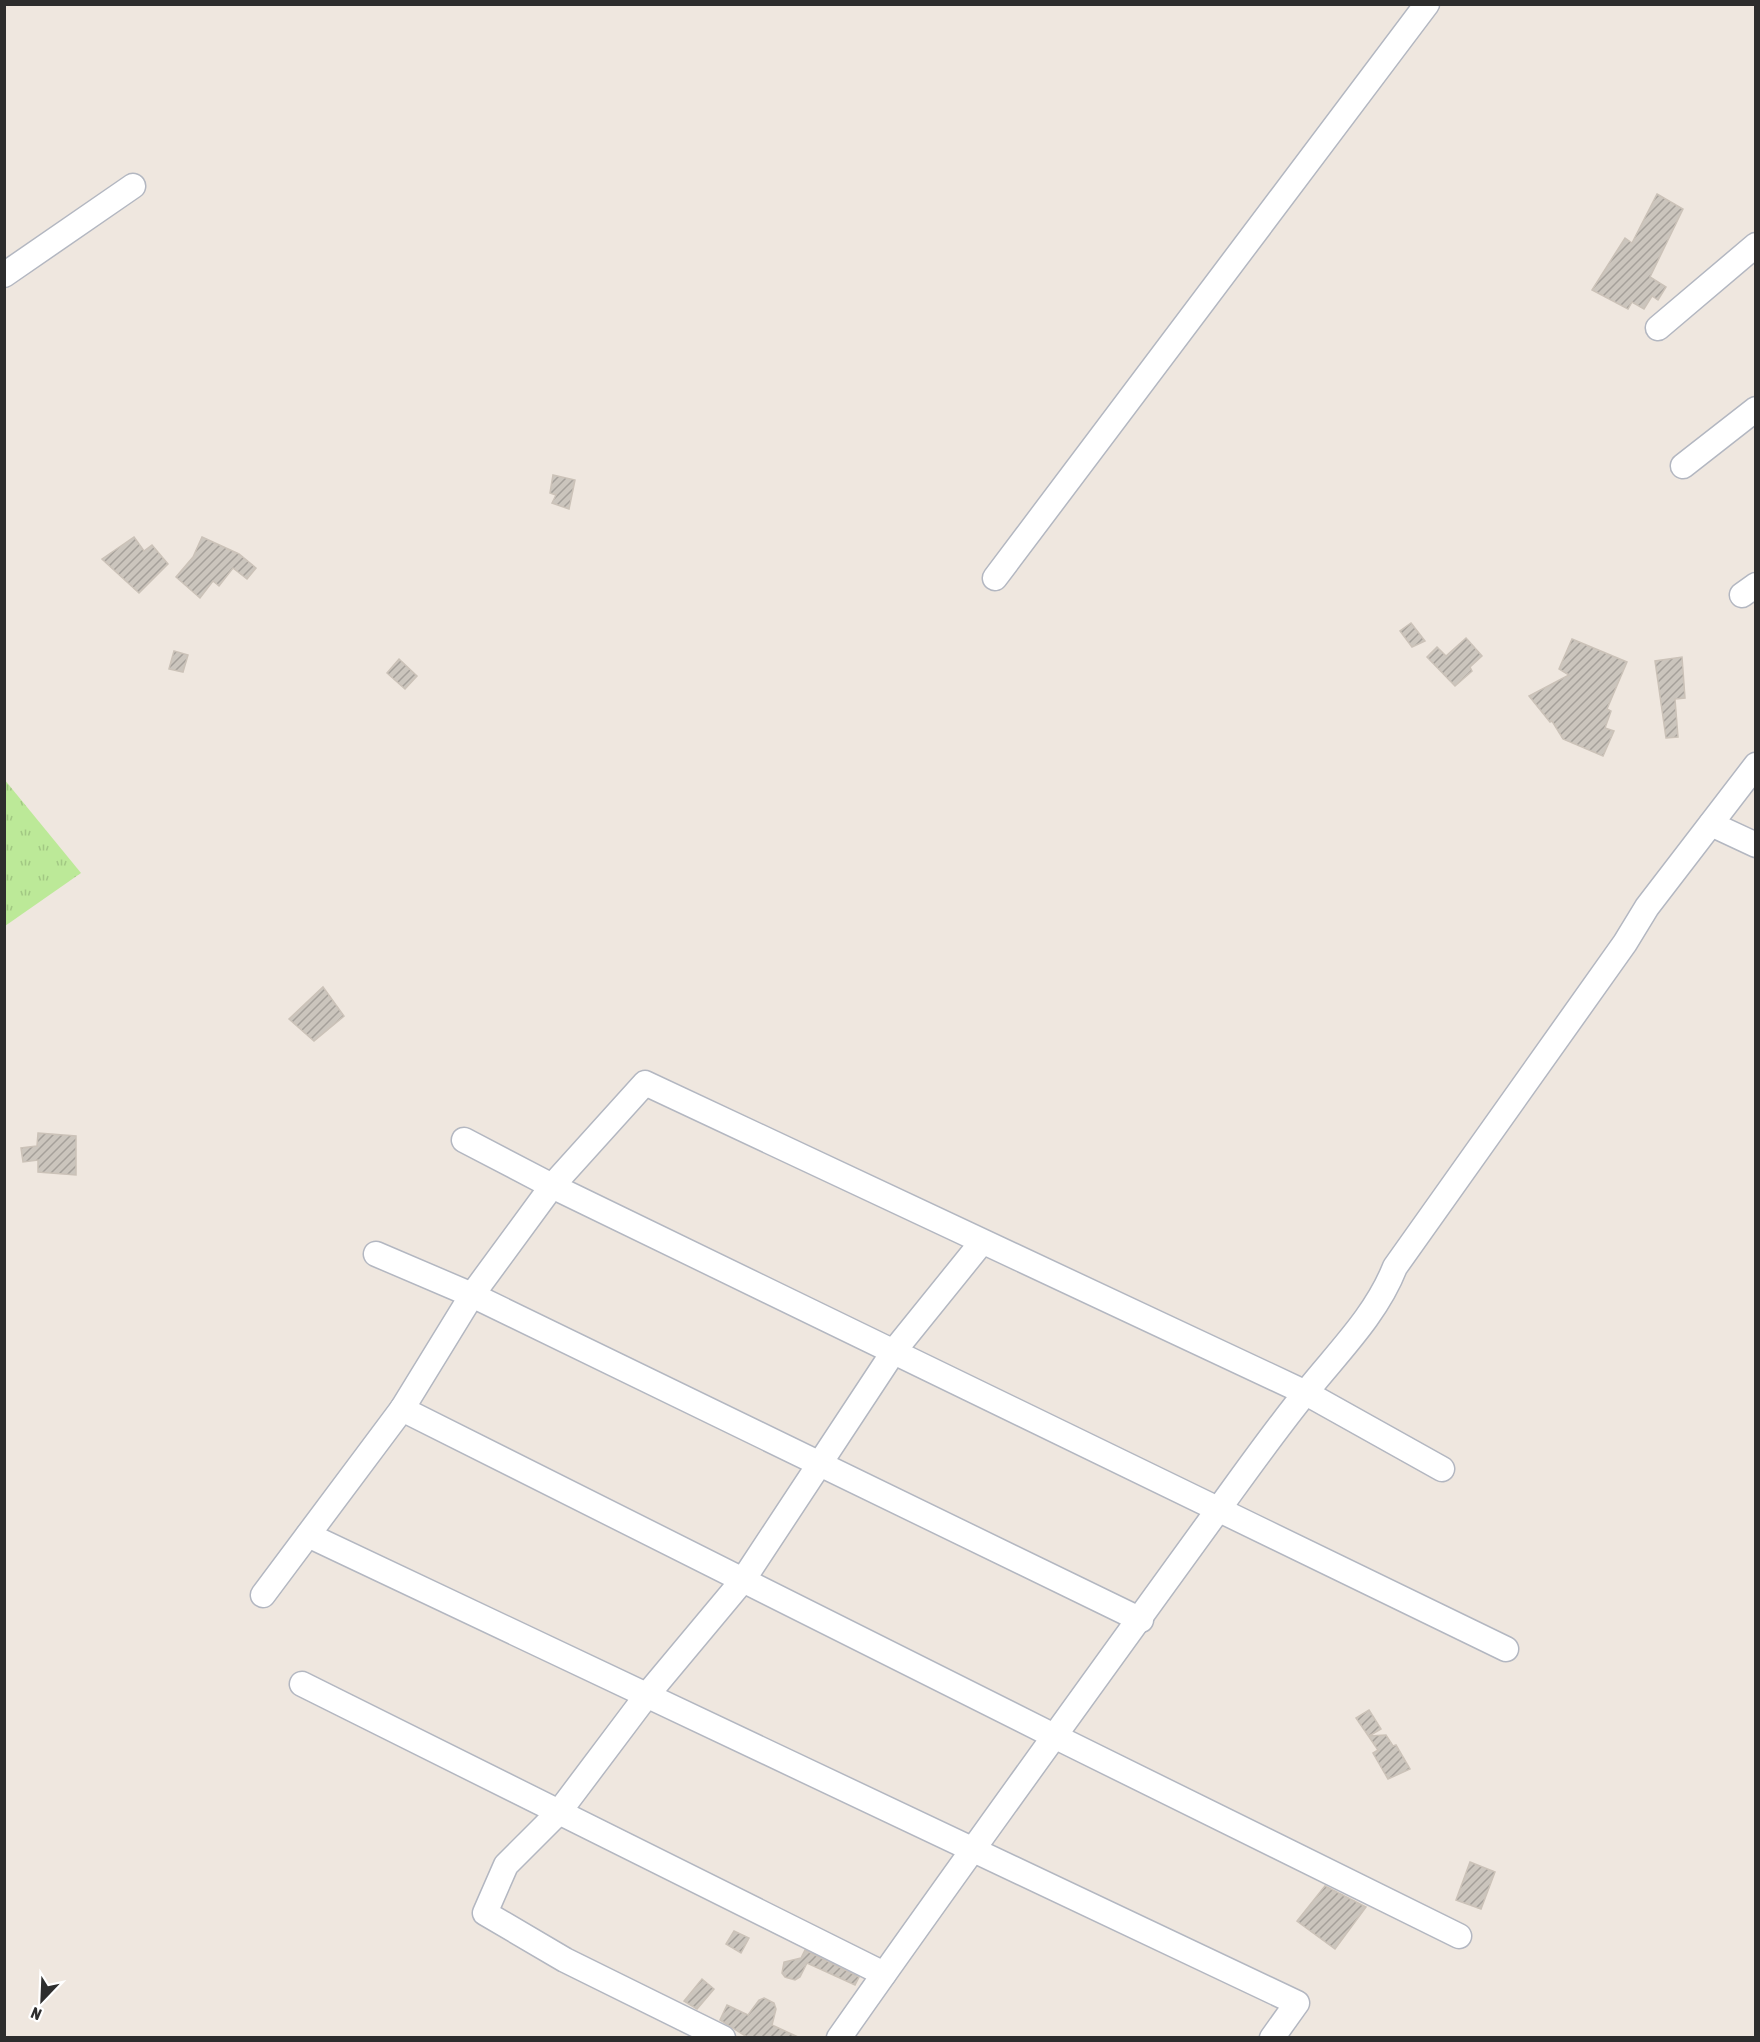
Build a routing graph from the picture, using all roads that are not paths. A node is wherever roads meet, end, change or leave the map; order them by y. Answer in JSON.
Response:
{"nodes":[{"id":1,"x":1427,"y":4,"type":"edge"},
{"id":2,"x":133,"y":186,"type":"dead end"},
{"id":3,"x":1755,"y":245,"type":"edge"},
{"id":4,"x":4,"y":275,"type":"edge"},
{"id":5,"x":1659,"y":328,"type":"dead end"},
{"id":6,"x":1755,"y":409,"type":"edge"},
{"id":7,"x":1683,"y":466,"type":"dead end"},
{"id":8,"x":995,"y":578,"type":"dead end"},
{"id":9,"x":1755,"y":765,"type":"edge"},
{"id":10,"x":1711,"y":824,"type":"junction"},
{"id":11,"x":1755,"y":845,"type":"edge"},
{"id":12,"x":464,"y":1140,"type":"dead end"},
{"id":13,"x":552,"y":1186,"type":"junction"},
{"id":14,"x":982,"y":1242,"type":"junction"},
{"id":15,"x":376,"y":1254,"type":"dead end"},
{"id":16,"x":472,"y":1295,"type":"junction"},
{"id":17,"x":894,"y":1351,"type":"junction"},
{"id":18,"x":1305,"y":1393,"type":"junction"},
{"id":19,"x":402,"y":1409,"type":"junction"},
{"id":20,"x":818,"y":1465,"type":"junction"},
{"id":21,"x":1442,"y":1469,"type":"dead end"},
{"id":22,"x":1218,"y":1509,"type":"junction"},
{"id":23,"x":308,"y":1535,"type":"junction"},
{"id":24,"x":743,"y":1580,"type":"junction"},
{"id":25,"x":263,"y":1595,"type":"dead end"},
{"id":26,"x":1141,"y":1620,"type":"junction"},
{"id":27,"x":1506,"y":1649,"type":"dead end"},
{"id":28,"x":302,"y":1684,"type":"dead end"},
{"id":29,"x":646,"y":1695,"type":"junction"},
{"id":30,"x":1054,"y":1736,"type":"junction"},
{"id":31,"x":559,"y":1812,"type":"junction"},
{"id":32,"x":971,"y":1849,"type":"junction"},
{"id":33,"x":1459,"y":1936,"type":"dead end"},
{"id":34,"x":884,"y":1974,"type":"junction"},
{"id":35,"x":723,"y":2037,"type":"edge"},
{"id":36,"x":839,"y":2037,"type":"edge"},
{"id":37,"x":1272,"y":2037,"type":"edge"}],
"edges":[{"from":1,"to":8,"type":"street"},
{"from":2,"to":4,"type":"street"},
{"from":3,"to":5,"type":"street"},
{"from":6,"to":7,"type":"street"},
{"from":9,"to":10,"type":"street"},
{"from":10,"to":11,"type":"street"},
{"from":10,"to":18,"type":"street"},
{"from":12,"to":13,"type":"street"},
{"from":13,"to":14,"type":"street"},
{"from":13,"to":16,"type":"street"},
{"from":13,"to":17,"type":"street"},
{"from":14,"to":17,"type":"street"},
{"from":14,"to":18,"type":"street"},
{"from":15,"to":16,"type":"street"},
{"from":16,"to":19,"type":"street"},
{"from":16,"to":20,"type":"street"},
{"from":17,"to":20,"type":"street"},
{"from":17,"to":22,"type":"street"},
{"from":18,"to":21,"type":"street"},
{"from":18,"to":22,"type":"street"},
{"from":19,"to":23,"type":"street"},
{"from":19,"to":24,"type":"street"},
{"from":20,"to":24,"type":"street"},
{"from":20,"to":26,"type":"street"},
{"from":22,"to":26,"type":"street"},
{"from":22,"to":27,"type":"street"},
{"from":23,"to":25,"type":"street"},
{"from":23,"to":29,"type":"street"},
{"from":24,"to":29,"type":"street"},
{"from":24,"to":30,"type":"street"},
{"from":26,"to":30,"type":"street"},
{"from":28,"to":31,"type":"street"},
{"from":29,"to":31,"type":"street"},
{"from":29,"to":32,"type":"street"},
{"from":30,"to":32,"type":"street"},
{"from":30,"to":33,"type":"street"},
{"from":31,"to":34,"type":"street"},
{"from":31,"to":35,"type":"street"},
{"from":32,"to":34,"type":"street"},
{"from":32,"to":37,"type":"street"},
{"from":34,"to":36,"type":"street"}]}
